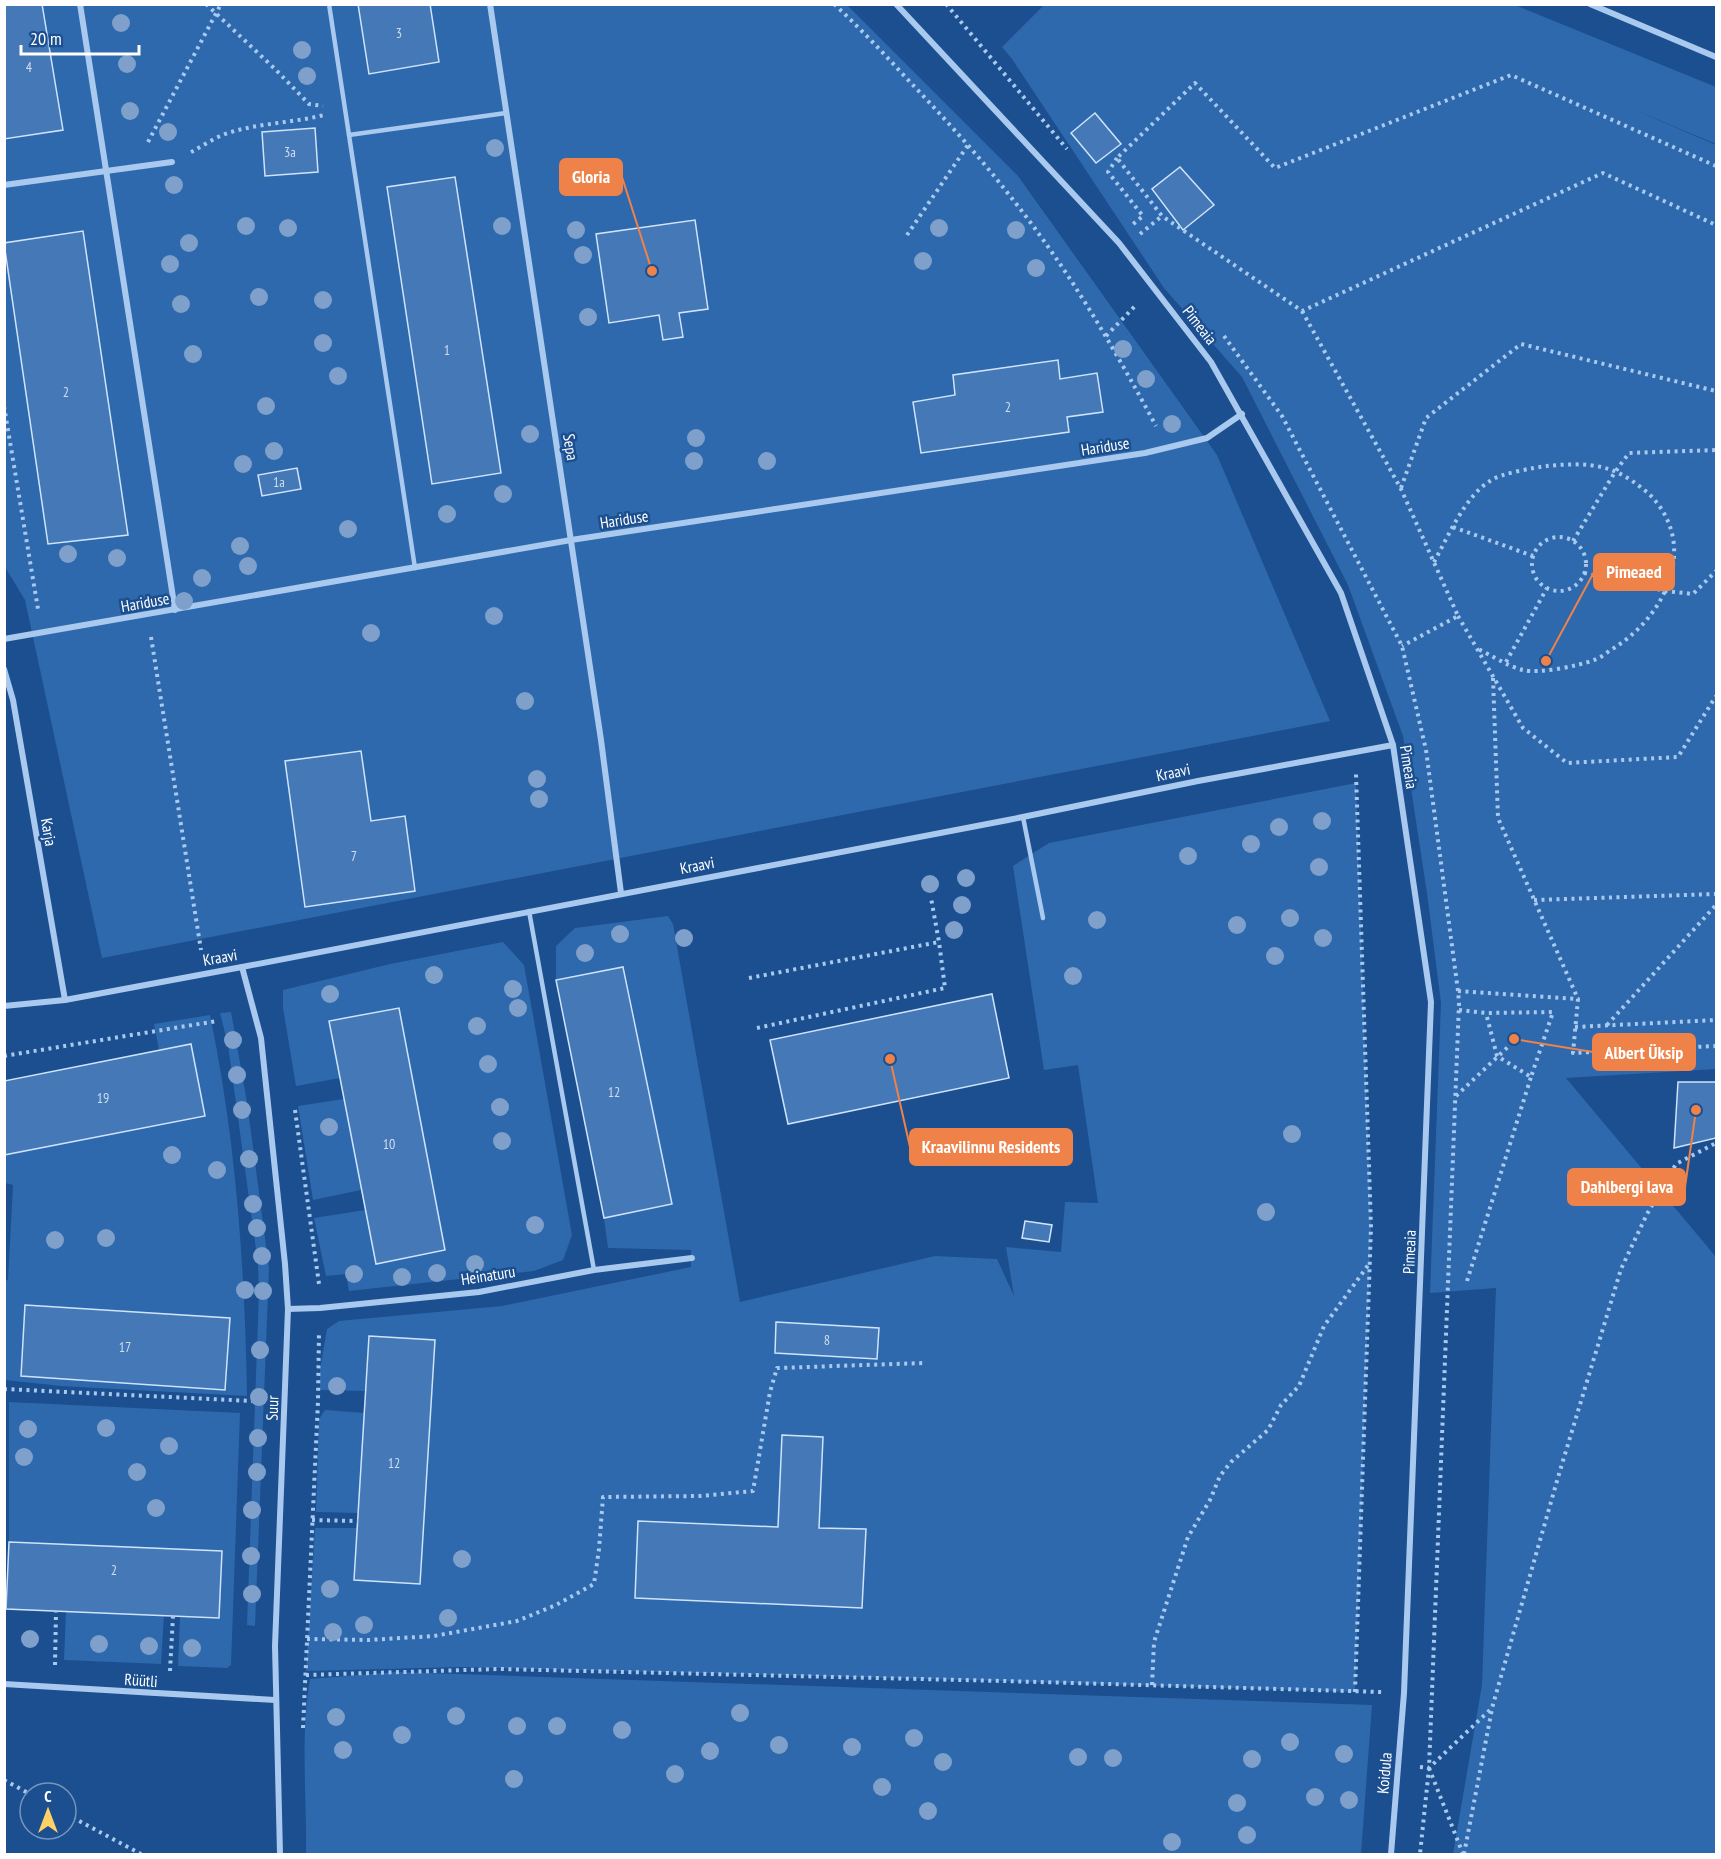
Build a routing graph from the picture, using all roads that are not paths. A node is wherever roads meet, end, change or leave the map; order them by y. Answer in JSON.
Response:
{"nodes":[{"id":1,"x":80,"y":4,"type":"edge"},
{"id":2,"x":329,"y":4,"type":"edge"},
{"id":3,"x":490,"y":4,"type":"edge"},
{"id":4,"x":896,"y":4,"type":"edge"},
{"id":5,"x":1590,"y":4,"type":"edge"},
{"id":6,"x":1716,"y":57,"type":"edge"},
{"id":7,"x":506,"y":113,"type":"junction"},
{"id":8,"x":349,"y":135,"type":"junction"},
{"id":9,"x":172,"y":162,"type":"road end"},
{"id":10,"x":107,"y":171,"type":"junction"},
{"id":11,"x":4,"y":185,"type":"edge"},
{"id":12,"x":1242,"y":414,"type":"junction"},
{"id":13,"x":571,"y":540,"type":"junction"},
{"id":14,"x":415,"y":568,"type":"junction"},
{"id":15,"x":175,"y":610,"type":"junction"},
{"id":16,"x":4,"y":639,"type":"edge"},
{"id":17,"x":4,"y":669,"type":"edge"},
{"id":18,"x":1393,"y":745,"type":"junction"},
{"id":19,"x":1023,"y":817,"type":"junction"},
{"id":20,"x":621,"y":893,"type":"junction"},
{"id":21,"x":529,"y":911,"type":"junction"},
{"id":22,"x":1043,"y":918,"type":"dead end"},
{"id":23,"x":242,"y":967,"type":"junction"},
{"id":24,"x":65,"y":1000,"type":"junction"},
{"id":25,"x":4,"y":1006,"type":"edge"},
{"id":26,"x":692,"y":1258,"type":"dead end"},
{"id":27,"x":594,"y":1269,"type":"junction"},
{"id":28,"x":288,"y":1309,"type":"junction"},
{"id":29,"x":4,"y":1684,"type":"edge"},
{"id":30,"x":1404,"y":1693,"type":"joint"},
{"id":31,"x":275,"y":1700,"type":"junction"},
{"id":32,"x":280,"y":1854,"type":"edge"},
{"id":33,"x":1391,"y":1854,"type":"edge"}],
"edges":[{"from":1,"to":10,"type":"street"},
{"from":2,"to":8,"type":"lane"},
{"from":3,"to":7,"type":"street","name":"Sepa"},
{"from":4,"to":12,"type":"street","name":"Pimeaia"},
{"from":5,"to":6,"type":"street"},
{"from":7,"to":8,"type":"lane"},
{"from":7,"to":13,"type":"street","name":"Sepa"},
{"from":8,"to":14,"type":"lane"},
{"from":9,"to":10,"type":"street"},
{"from":10,"to":11,"type":"street"},
{"from":10,"to":15,"type":"street"},
{"from":12,"to":13,"type":"street","name":"Hariduse"},
{"from":12,"to":18,"type":"street","name":"Pimeaia"},
{"from":13,"to":14,"type":"street","name":"Hariduse"},
{"from":13,"to":20,"type":"street","name":"Sepa"},
{"from":14,"to":15,"type":"street","name":"Hariduse"},
{"from":15,"to":16,"type":"street","name":"Hariduse"},
{"from":17,"to":24,"type":"street","name":"Karja"},
{"from":18,"to":19,"type":"street","name":"Kraavi"},
{"from":18,"to":30,"type":"street","name":"Pimeaia"},
{"from":19,"to":20,"type":"street","name":"Kraavi"},
{"from":19,"to":22,"type":"lane"},
{"from":20,"to":21,"type":"street","name":"Kraavi"},
{"from":21,"to":23,"type":"street","name":"Kraavi"},
{"from":21,"to":27,"type":"lane"},
{"from":23,"to":24,"type":"street","name":"Kraavi"},
{"from":23,"to":28,"type":"street","name":"Suur"},
{"from":24,"to":25,"type":"street","name":"Kraavi"},
{"from":26,"to":27,"type":"street","name":"Heinaturu"},
{"from":27,"to":28,"type":"street","name":"Heinaturu"},
{"from":28,"to":31,"type":"street","name":"Suur"},
{"from":29,"to":31,"type":"street","name":"Rüütli"},
{"from":30,"to":33,"type":"street","name":"Koidula"},
{"from":31,"to":32,"type":"street","name":"Suur"}]}
